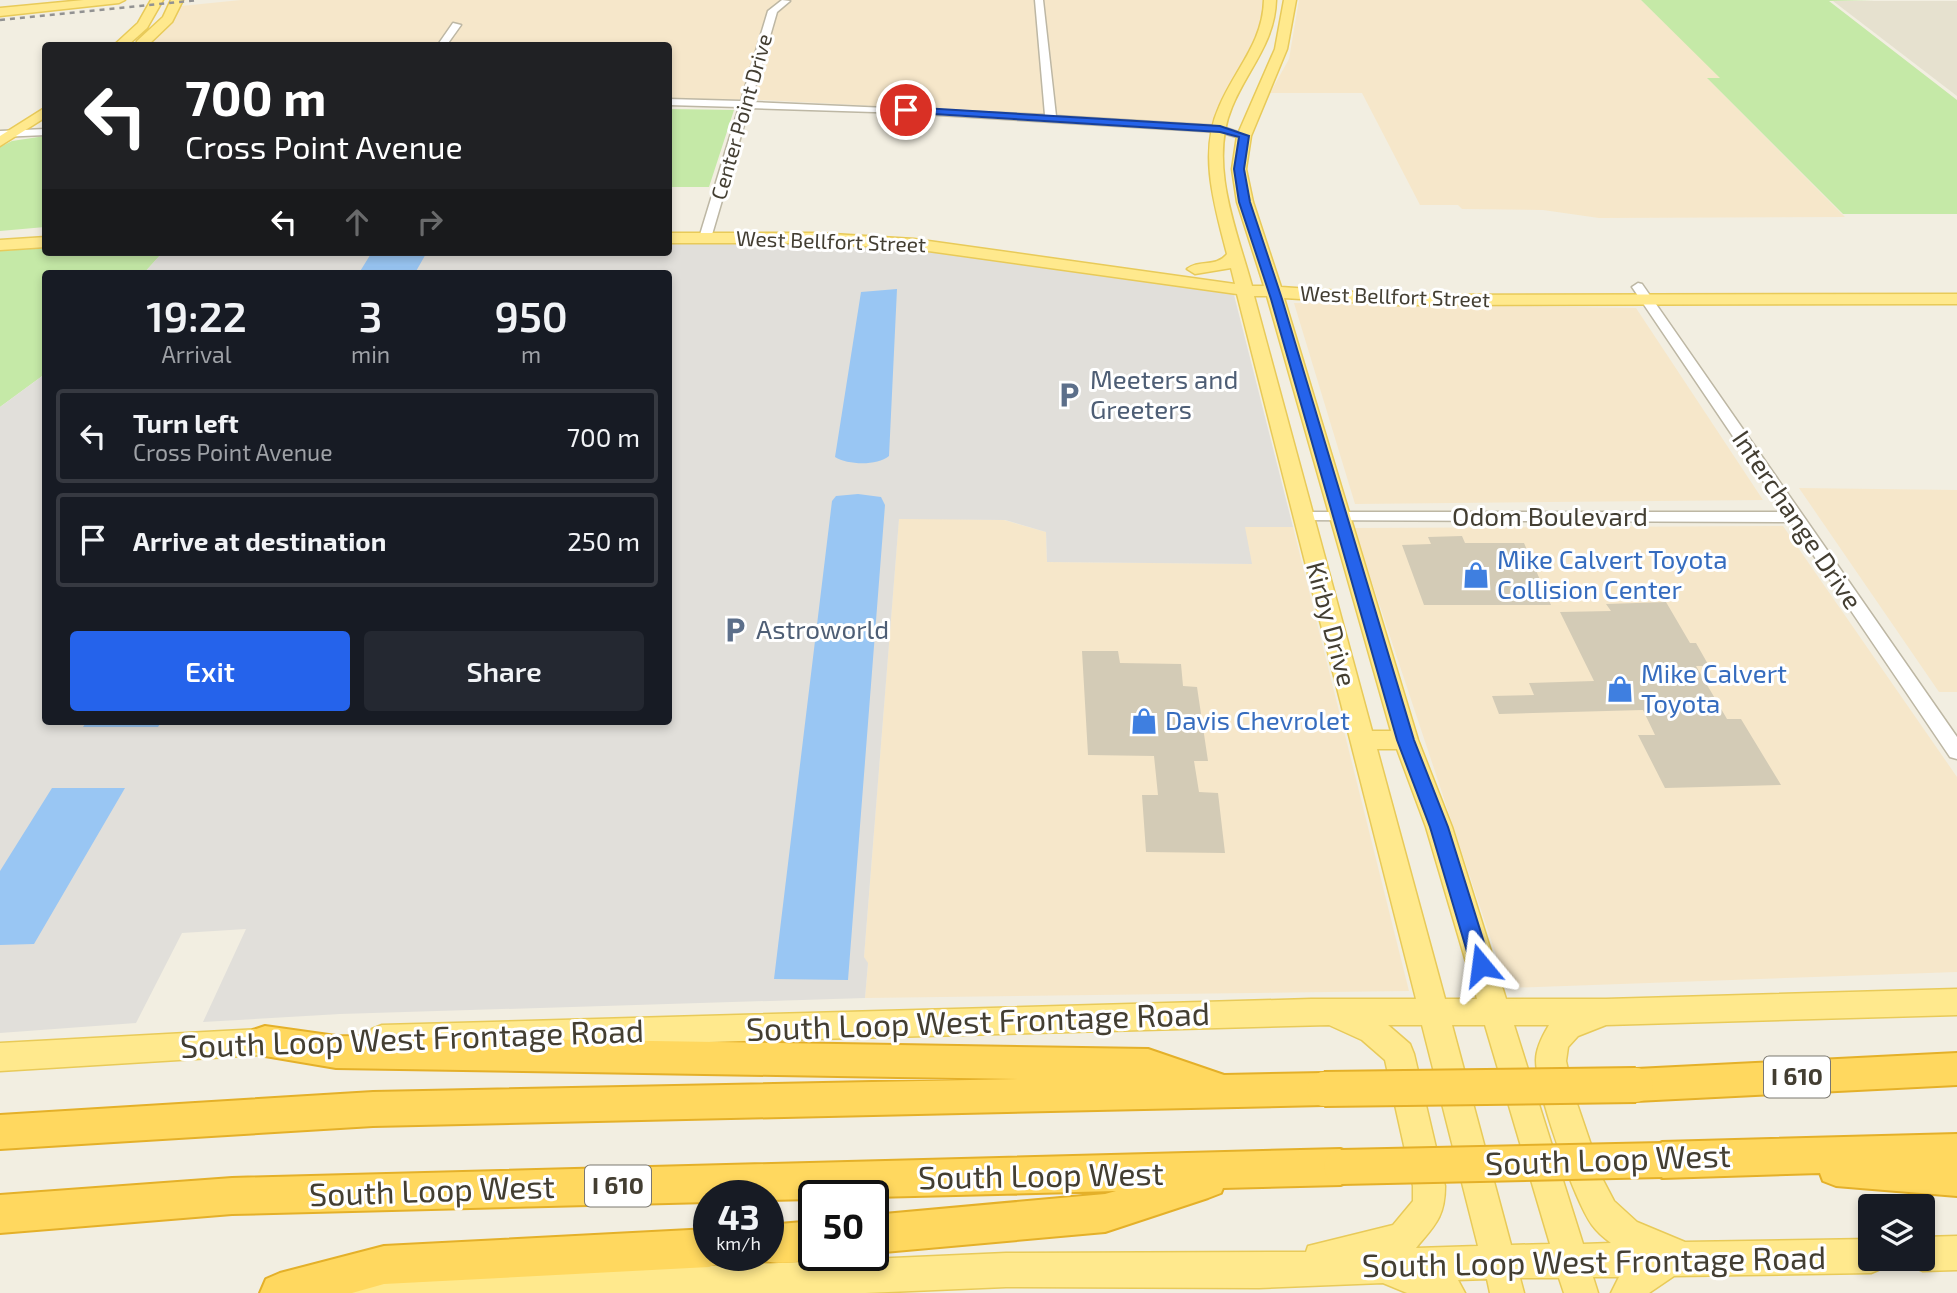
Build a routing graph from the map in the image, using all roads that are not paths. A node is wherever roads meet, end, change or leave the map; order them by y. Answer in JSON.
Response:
{"nodes":[{"id":1,"x":75,"y":0,"type":"edge"},
{"id":2,"x":120,"y":0,"type":"edge"},
{"id":3,"x":157,"y":0,"type":"edge"},
{"id":4,"x":177,"y":0,"type":"edge"},
{"id":5,"x":1039,"y":0,"type":"edge"},
{"id":6,"x":1270,"y":0,"type":"edge"},
{"id":7,"x":1290,"y":0,"type":"edge"},
{"id":8,"x":786,"y":1,"type":"edge"},
{"id":9,"x":0,"y":10,"type":"edge"},
{"id":10,"x":1268,"y":20,"type":"junction"},
{"id":11,"x":1288,"y":21,"type":"junction"},
{"id":12,"x":456,"y":25,"type":"dead end"},
{"id":13,"x":134,"y":41,"type":"edge"},
{"id":14,"x":444,"y":42,"type":"edge"},
{"id":15,"x":1250,"y":68,"type":"junction"},
{"id":16,"x":1272,"y":70,"type":"junction"},
{"id":17,"x":42,"y":100,"type":"edge"},
{"id":18,"x":672,"y":102,"type":"edge"},
{"id":19,"x":745,"y":104,"type":"junction"},
{"id":20,"x":42,"y":113,"type":"edge"},
{"id":21,"x":1051,"y":120,"type":"junction"},
{"id":22,"x":42,"y":132,"type":"edge"},
{"id":23,"x":1219,"y":133,"type":"junction"},
{"id":24,"x":3,"y":134,"type":"edge"},
{"id":25,"x":1244,"y":136,"type":"junction"},
{"id":26,"x":672,"y":229,"type":"edge"},
{"id":27,"x":42,"y":233,"type":"edge"},
{"id":28,"x":707,"y":233,"type":"junction"},
{"id":29,"x":0,"y":236,"type":"edge"},
{"id":30,"x":672,"y":237,"type":"edge"},
{"id":31,"x":42,"y":242,"type":"edge"},
{"id":32,"x":0,"y":245,"type":"edge"},
{"id":33,"x":1002,"y":248,"type":"junction"},
{"id":34,"x":1236,"y":254,"type":"junction"},
{"id":35,"x":1195,"y":269,"type":"junction"},
{"id":36,"x":1242,"y":283,"type":"junction"},
{"id":37,"x":1272,"y":285,"type":"junction"},
{"id":38,"x":1957,"y":285,"type":"edge"},
{"id":39,"x":1825,"y":286,"type":"junction"},
{"id":40,"x":1642,"y":294,"type":"junction"},
{"id":41,"x":1957,"y":299,"type":"edge"},
{"id":42,"x":1837,"y":300,"type":"junction"},
{"id":43,"x":1304,"y":517,"type":"junction"},
{"id":44,"x":1340,"y":517,"type":"junction"},
{"id":45,"x":1796,"y":517,"type":"junction"},
{"id":46,"x":1361,"y":740,"type":"junction"},
{"id":47,"x":1406,"y":740,"type":"junction"},
{"id":48,"x":1957,"y":752,"type":"edge"},
{"id":49,"x":1957,"y":1002,"type":"edge"},
{"id":50,"x":1311,"y":1012,"type":"junction"},
{"id":51,"x":1435,"y":1012,"type":"junction"},
{"id":52,"x":1495,"y":1012,"type":"junction"},
{"id":53,"x":1605,"y":1012,"type":"junction"},
{"id":54,"x":265,"y":1041,"type":"junction"},
{"id":55,"x":0,"y":1057,"type":"edge"},
{"id":56,"x":1957,"y":1069,"type":"edge"},
{"id":57,"x":1324,"y":1089,"type":"joint"},
{"id":58,"x":1231,"y":1092,"type":"junction"},
{"id":59,"x":0,"y":1132,"type":"edge"},
{"id":60,"x":1957,"y":1151,"type":"edge"},
{"id":61,"x":1705,"y":1156,"type":"junction"},
{"id":62,"x":1236,"y":1171,"type":"junction"},
{"id":63,"x":1957,"y":1178,"type":"edge"},
{"id":64,"x":0,"y":1214,"type":"edge"},
{"id":65,"x":889,"y":1233,"type":"edge"},
{"id":66,"x":693,"y":1249,"type":"edge"},
{"id":67,"x":1957,"y":1253,"type":"edge"},
{"id":68,"x":1935,"y":1254,"type":"edge"},
{"id":69,"x":1858,"y":1256,"type":"edge"},
{"id":70,"x":1678,"y":1259,"type":"junction"},
{"id":71,"x":1571,"y":1261,"type":"junction"},
{"id":72,"x":1381,"y":1266,"type":"junction"},
{"id":73,"x":1259,"y":1271,"type":"junction"},
{"id":74,"x":1503,"y":1278,"type":"edge"},
{"id":75,"x":280,"y":1293,"type":"edge"},
{"id":76,"x":310,"y":1293,"type":"edge"},
{"id":77,"x":1448,"y":1293,"type":"edge"},
{"id":78,"x":1581,"y":1293,"type":"edge"},
{"id":79,"x":1628,"y":1293,"type":"edge"}],
"edges":[{"from":1,"to":9,"type":"main road"},
{"from":2,"to":9,"type":"main road"},
{"from":3,"to":13,"type":"main road"},
{"from":4,"to":13,"type":"main road"},
{"from":5,"to":21,"type":"street"},
{"from":6,"to":10,"type":"main road","name":"Kirby Drive"},
{"from":7,"to":11,"type":"main road","name":"Kirby Drive"},
{"from":8,"to":19,"type":"street","name":"Center Point Drive"},
{"from":10,"to":11,"type":"main road"},
{"from":10,"to":15,"type":"main road","name":"Kirby Drive"},
{"from":11,"to":16,"type":"main road","name":"Kirby Drive"},
{"from":12,"to":14,"type":"street"},
{"from":15,"to":16,"type":"main road"},
{"from":15,"to":23,"type":"main road","name":"Kirby Drive"},
{"from":16,"to":25,"type":"main road","name":"Kirby Drive"},
{"from":17,"to":24,"type":"main road"},
{"from":18,"to":19,"type":"street"},
{"from":19,"to":21,"type":"street"},
{"from":19,"to":28,"type":"street","name":"Center Point Drive"},
{"from":20,"to":24,"type":"main road"},
{"from":21,"to":23,"type":"street"},
{"from":22,"to":24,"type":"street"},
{"from":23,"to":25,"type":"street"},
{"from":23,"to":34,"type":"main road","name":"Kirby Drive"},
{"from":25,"to":37,"type":"main road","name":"Kirby Drive"},
{"from":26,"to":28,"type":"main road","name":"West Bellfort Street"},
{"from":27,"to":29,"type":"main road"},
{"from":28,"to":30,"type":"main road","name":"West Bellfort Street"},
{"from":28,"to":33,"type":"main road","name":"West Bellfort Street"},
{"from":31,"to":32,"type":"main road"},
{"from":33,"to":35,"type":"main road","name":"West Bellfort Street"},
{"from":33,"to":36,"type":"main road","name":"West Bellfort Street"},
{"from":34,"to":35,"type":"main road"},
{"from":34,"to":36,"type":"main road","name":"Kirby Drive"},
{"from":35,"to":36,"type":"main road","name":"West Bellfort Street"},
{"from":36,"to":37,"type":"main road","name":"West Bellfort Street"},
{"from":36,"to":43,"type":"main road","name":"Kirby Drive"},
{"from":37,"to":40,"type":"main road","name":"West Bellfort Street"},
{"from":37,"to":44,"type":"main road","name":"Kirby Drive"},
{"from":38,"to":39,"type":"main road","name":"West Bellfort Street"},
{"from":39,"to":40,"type":"main road","name":"West Bellfort Street"},
{"from":39,"to":42,"type":"main road"},
{"from":40,"to":42,"type":"main road","name":"West Bellfort Street"},
{"from":40,"to":45,"type":"street","name":"Interchange Drive"},
{"from":41,"to":42,"type":"main road","name":"West Bellfort Street"},
{"from":43,"to":44,"type":"street","name":"Odom Boulevard"},
{"from":43,"to":46,"type":"main road","name":"Kirby Drive"},
{"from":44,"to":45,"type":"street","name":"Odom Boulevard"},
{"from":44,"to":47,"type":"main road","name":"Kirby Drive"},
{"from":45,"to":48,"type":"street","name":"Interchange Drive"},
{"from":46,"to":47,"type":"main road"},
{"from":46,"to":51,"type":"main road","name":"Kirby Drive"},
{"from":47,"to":52,"type":"main road","name":"Kirby Drive"},
{"from":49,"to":53,"type":"main road","name":"South Loop West Frontage Road"},
{"from":50,"to":51,"type":"main road","name":"South Loop West Frontage Road"},
{"from":50,"to":54,"type":"main road","name":"South Loop West Frontage Road"},
{"from":50,"to":73,"type":"main road"},
{"from":51,"to":52,"type":"main road","name":"South Loop West Frontage Road"},
{"from":51,"to":74,"type":"main road","name":"Kirby Drive"},
{"from":52,"to":53,"type":"main road","name":"South Loop West Frontage Road"},
{"from":52,"to":71,"type":"main road","name":"Kirby Drive"},
{"from":53,"to":70,"type":"main road"},
{"from":54,"to":55,"type":"main road","name":"South Loop West Frontage Road"},
{"from":54,"to":58,"type":"highway"},
{"from":56,"to":57,"type":"highway","number":"I 610","bridge":true},
{"from":57,"to":58,"type":"highway","number":"I 610"},
{"from":58,"to":59,"type":"highway","number":"I 610"},
{"from":60,"to":61,"type":"highway","name":"South Loop West","number":"I 610"},
{"from":61,"to":62,"type":"highway","name":"South Loop West","number":"I 610","bridge":true},
{"from":61,"to":63,"type":"highway"},
{"from":62,"to":64,"type":"highway","name":"South Loop West","number":"I 610"},
{"from":62,"to":65,"type":"highway"},
{"from":66,"to":75,"type":"highway"},
{"from":67,"to":68,"type":"main road"},
{"from":69,"to":70,"type":"main road","name":"South Loop West Frontage Road"},
{"from":70,"to":71,"type":"main road","name":"South Loop West Frontage Road"},
{"from":70,"to":79,"type":"main road"},
{"from":71,"to":74,"type":"main road","name":"South Loop West Frontage Road"},
{"from":71,"to":78,"type":"main road","name":"Kirby Drive"},
{"from":72,"to":73,"type":"main road","name":"South Loop West Frontage Road"},
{"from":72,"to":74,"type":"main road","name":"South Loop West Frontage Road"},
{"from":72,"to":77,"type":"main road"},
{"from":73,"to":76,"type":"main road","name":"South Loop West Frontage Road"}]}
